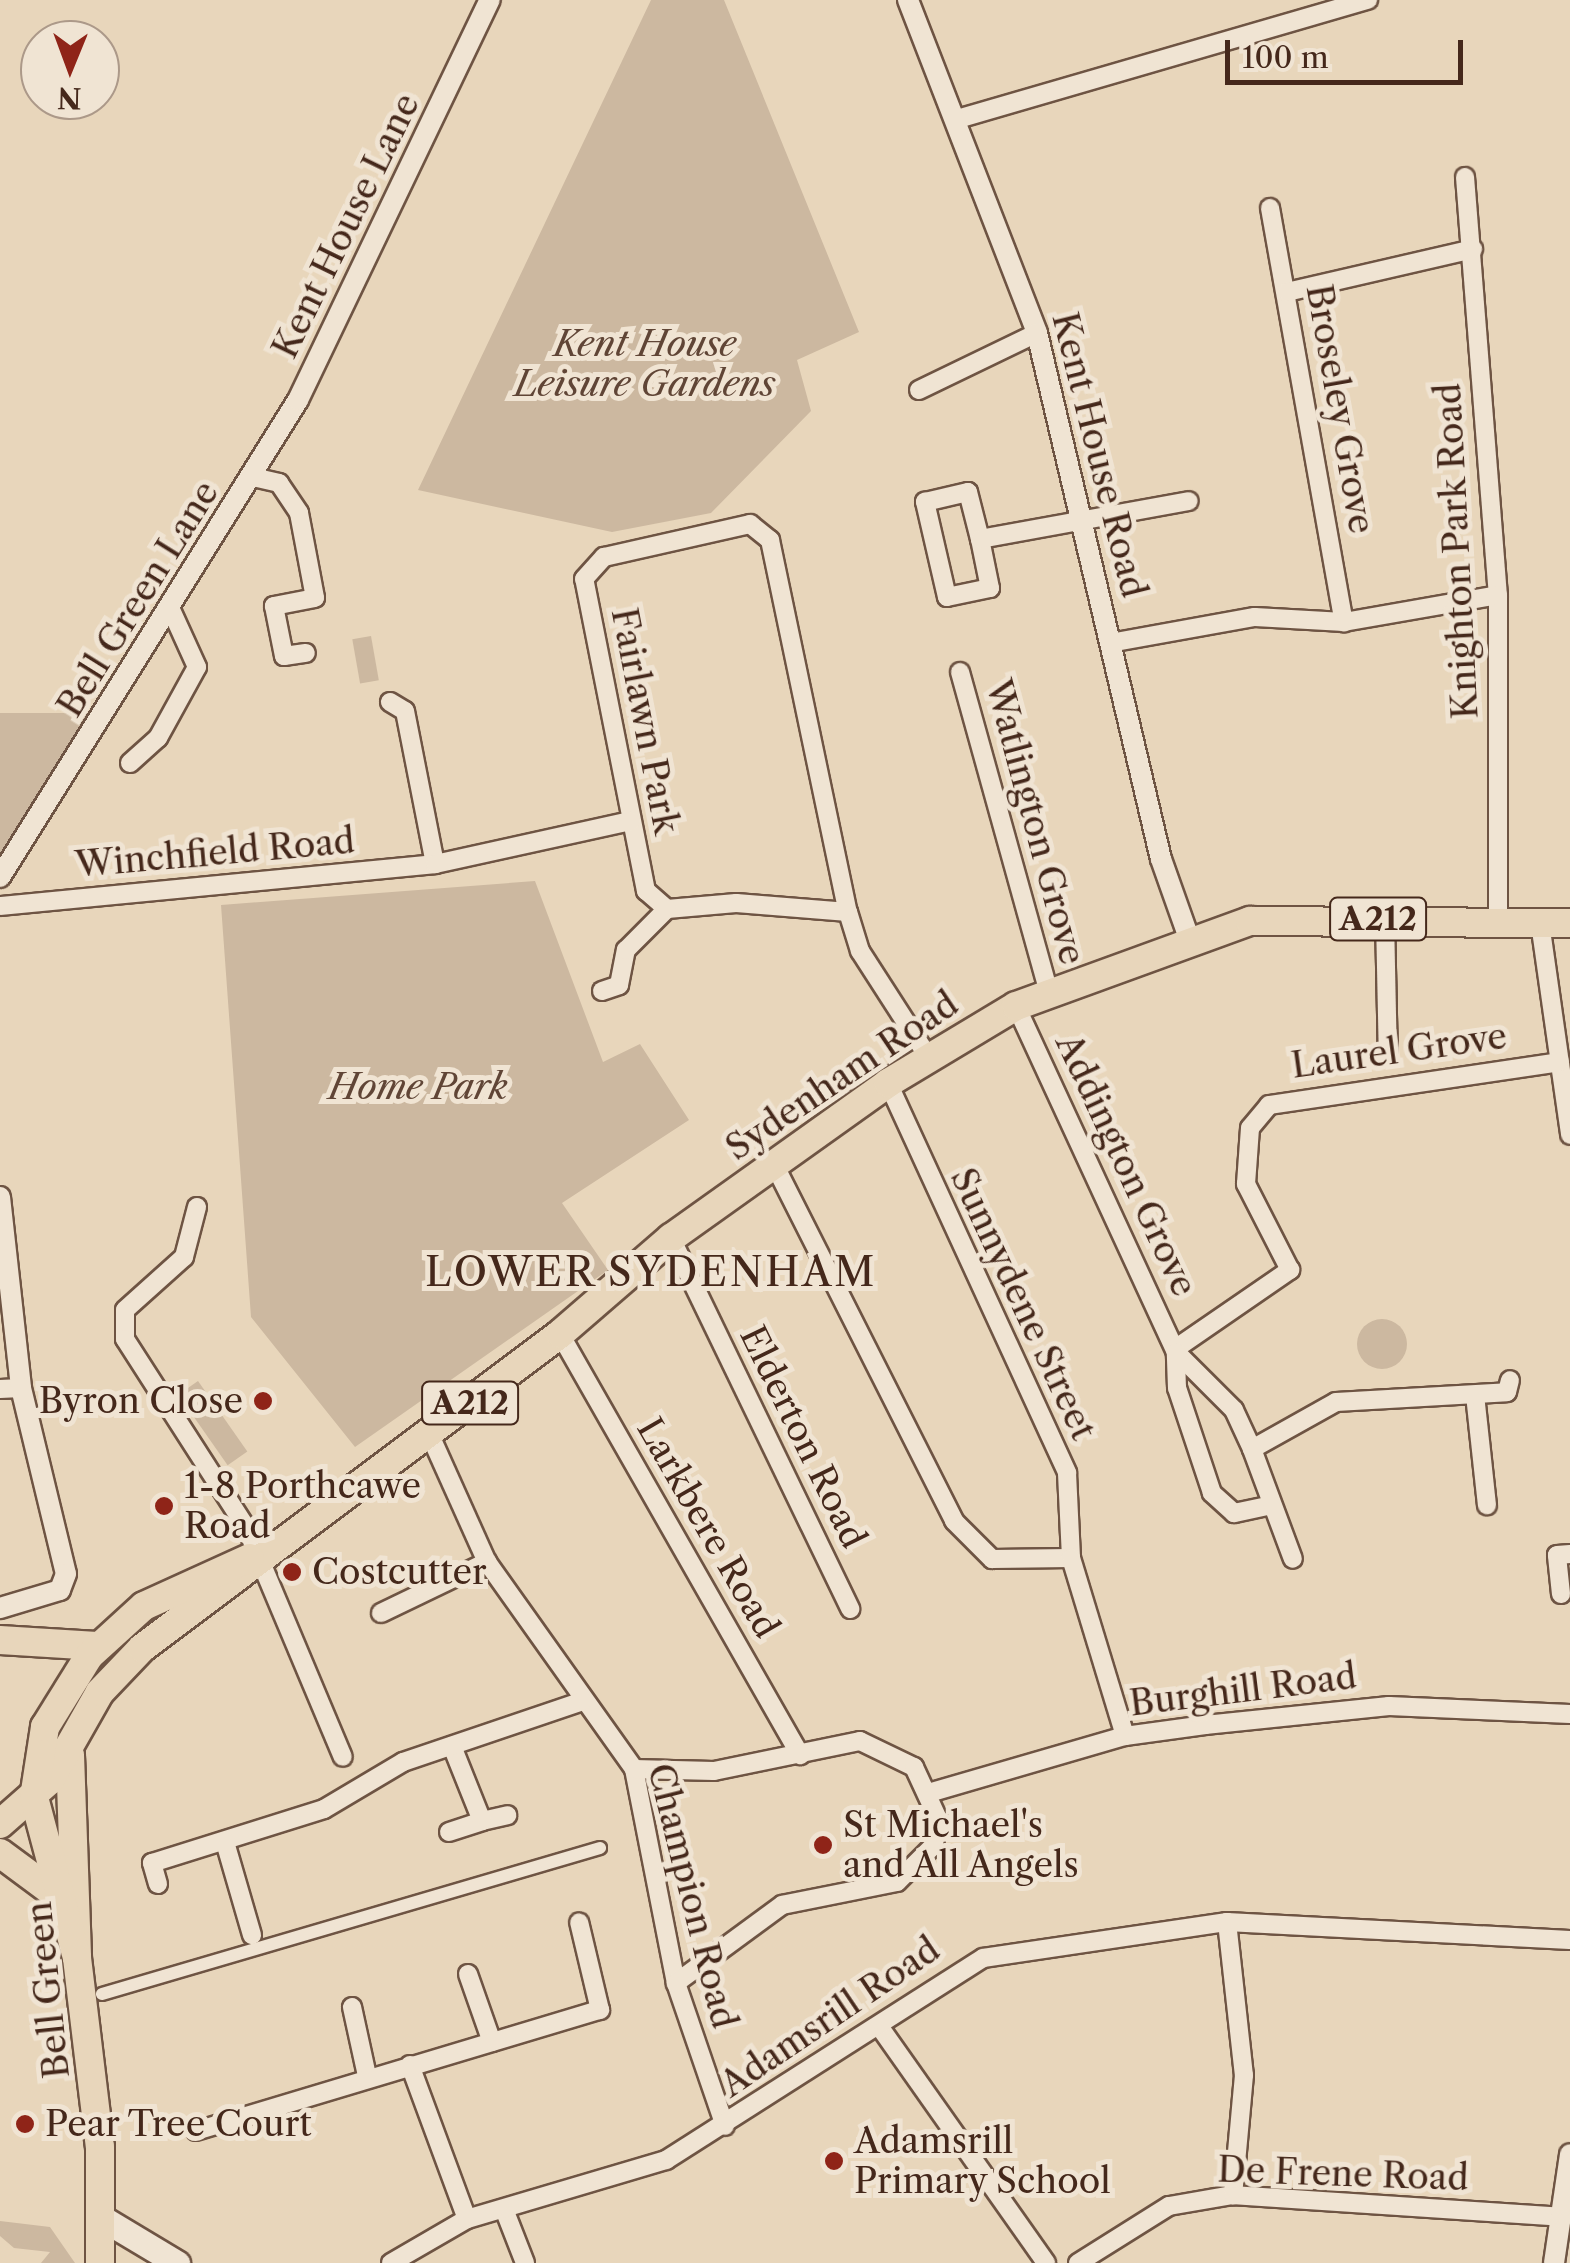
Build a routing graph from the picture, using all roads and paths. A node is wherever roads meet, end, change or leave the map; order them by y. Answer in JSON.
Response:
{"nodes":[{"id":1,"x":490,"y":0,"type":"edge"},
{"id":2,"x":908,"y":0,"type":"edge"},
{"id":3,"x":1368,"y":0,"type":"edge"},
{"id":4,"x":961,"y":118,"type":"junction"},
{"id":5,"x":1465,"y":178,"type":"dead end"},
{"id":6,"x":1270,"y":208,"type":"dead end"},
{"id":7,"x":1473,"y":249,"type":"junction"},
{"id":8,"x":1287,"y":292,"type":"junction"},
{"id":9,"x":1038,"y":334,"type":"junction"},
{"id":10,"x":919,"y":390,"type":"dead end"},
{"id":11,"x":253,"y":477,"type":"junction"},
{"id":12,"x":1189,"y":501,"type":"dead end"},
{"id":13,"x":1088,"y":521,"type":"junction"},
{"id":14,"x":980,"y":540,"type":"junction"},
{"id":15,"x":1498,"y":595,"type":"junction"},
{"id":16,"x":172,"y":612,"type":"junction"},
{"id":17,"x":1344,"y":622,"type":"junction"},
{"id":18,"x":1110,"y":643,"type":"junction"},
{"id":19,"x":306,"y":653,"type":"dead end"},
{"id":20,"x":960,"y":672,"type":"dead end"},
{"id":21,"x":390,"y":702,"type":"dead end"},
{"id":22,"x":130,"y":762,"type":"dead end"},
{"id":23,"x":631,"y":821,"type":"junction"},
{"id":24,"x":435,"y":864,"type":"junction"},
{"id":25,"x":0,"y":877,"type":"edge"},
{"id":26,"x":0,"y":906,"type":"edge"},
{"id":27,"x":667,"y":909,"type":"junction"},
{"id":28,"x":848,"y":912,"type":"junction"},
{"id":29,"x":1385,"y":919,"type":"junction"},
{"id":30,"x":1498,"y":922,"type":"junction"},
{"id":31,"x":1540,"y":923,"type":"junction"},
{"id":32,"x":1570,"y":923,"type":"edge"},
{"id":33,"x":1189,"y":938,"type":"junction"},
{"id":34,"x":1048,"y":990,"type":"junction"},
{"id":35,"x":602,"y":992,"type":"dead end"},
{"id":36,"x":1016,"y":1006,"type":"junction"},
{"id":37,"x":1388,"y":1057,"type":"dead end"},
{"id":38,"x":930,"y":1058,"type":"junction"},
{"id":39,"x":1560,"y":1062,"type":"junction"},
{"id":40,"x":888,"y":1083,"type":"junction"},
{"id":41,"x":1570,"y":1135,"type":"edge"},
{"id":42,"x":774,"y":1164,"type":"junction"},
{"id":43,"x":0,"y":1197,"type":"edge"},
{"id":44,"x":197,"y":1207,"type":"dead end"},
{"id":45,"x":672,"y":1238,"type":"junction"},
{"id":46,"x":560,"y":1334,"type":"junction"},
{"id":47,"x":1176,"y":1351,"type":"junction"},
{"id":48,"x":1510,"y":1380,"type":"dead end"},
{"id":49,"x":11,"y":1388,"type":"edge"},
{"id":50,"x":1475,"y":1394,"type":"junction"},
{"id":51,"x":429,"y":1434,"type":"junction"},
{"id":52,"x":1252,"y":1450,"type":"junction"},
{"id":53,"x":1272,"y":1505,"type":"junction"},
{"id":54,"x":1487,"y":1505,"type":"dead end"},
{"id":55,"x":1570,"y":1554,"type":"edge"},
{"id":56,"x":258,"y":1556,"type":"junction"},
{"id":57,"x":1071,"y":1558,"type":"junction"},
{"id":58,"x":1293,"y":1558,"type":"dead end"},
{"id":59,"x":487,"y":1562,"type":"junction"},
{"id":60,"x":1561,"y":1594,"type":"dead end"},
{"id":61,"x":0,"y":1608,"type":"edge"},
{"id":62,"x":850,"y":1609,"type":"dead end"},
{"id":63,"x":381,"y":1613,"type":"dead end"},
{"id":64,"x":0,"y":1640,"type":"edge"},
{"id":65,"x":30,"y":1646,"type":"junction"},
{"id":66,"x":97,"y":1646,"type":"junction"},
{"id":67,"x":71,"y":1681,"type":"junction"},
{"id":68,"x":95,"y":1699,"type":"junction"},
{"id":69,"x":583,"y":1701,"type":"junction"},
{"id":70,"x":1570,"y":1714,"type":"edge"},
{"id":71,"x":1125,"y":1736,"type":"junction"},
{"id":72,"x":452,"y":1746,"type":"junction"},
{"id":73,"x":800,"y":1754,"type":"junction"},
{"id":74,"x":70,"y":1755,"type":"junction"},
{"id":75,"x":342,"y":1757,"type":"dead end"},
{"id":76,"x":634,"y":1769,"type":"junction"},
{"id":77,"x":932,"y":1792,"type":"junction"},
{"id":78,"x":34,"y":1798,"type":"junction"},
{"id":79,"x":508,"y":1815,"type":"dead end"},
{"id":80,"x":482,"y":1822,"type":"junction"},
{"id":81,"x":0,"y":1824,"type":"edge"},
{"id":82,"x":449,"y":1832,"type":"dead end"},
{"id":83,"x":225,"y":1842,"type":"junction"},
{"id":84,"x":600,"y":1848,"type":"dead end"},
{"id":85,"x":0,"y":1853,"type":"edge"},
{"id":86,"x":158,"y":1884,"type":"dead end"},
{"id":87,"x":54,"y":1895,"type":"junction"},
{"id":88,"x":579,"y":1922,"type":"dead end"},
{"id":89,"x":1227,"y":1922,"type":"junction"},
{"id":90,"x":252,"y":1936,"type":"dead end"},
{"id":91,"x":1570,"y":1940,"type":"edge"},
{"id":92,"x":77,"y":1958,"type":"junction"},
{"id":93,"x":468,"y":1974,"type":"dead end"},
{"id":94,"x":676,"y":1983,"type":"junction"},
{"id":95,"x":102,"y":1994,"type":"dead end"},
{"id":96,"x":352,"y":2008,"type":"dead end"},
{"id":97,"x":879,"y":2026,"type":"junction"},
{"id":98,"x":492,"y":2042,"type":"junction"},
{"id":99,"x":410,"y":2065,"type":"junction"},
{"id":100,"x":367,"y":2076,"type":"junction"},
{"id":101,"x":725,"y":2126,"type":"junction"},
{"id":102,"x":196,"y":2130,"type":"dead end"},
{"id":103,"x":1570,"y":2154,"type":"edge"},
{"id":104,"x":1232,"y":2195,"type":"junction"},
{"id":105,"x":504,"y":2210,"type":"junction"},
{"id":106,"x":1562,"y":2216,"type":"junction"},
{"id":107,"x":100,"y":2217,"type":"junction"},
{"id":108,"x":467,"y":2219,"type":"junction"},
{"id":109,"x":100,"y":2263,"type":"edge"},
{"id":110,"x":177,"y":2263,"type":"edge"},
{"id":111,"x":391,"y":2263,"type":"edge"},
{"id":112,"x":525,"y":2263,"type":"edge"},
{"id":113,"x":1046,"y":2263,"type":"edge"},
{"id":114,"x":1078,"y":2263,"type":"edge"},
{"id":115,"x":1554,"y":2263,"type":"edge"}],
"edges":[{"from":1,"to":11,"type":"street","name":"Kent House Lane"},
{"from":2,"to":4,"type":"street","name":"Kent House Road"},
{"from":3,"to":4,"type":"street"},
{"from":4,"to":9,"type":"street","name":"Kent House Road"},
{"from":5,"to":7,"type":"street","name":"Knighton Park Road"},
{"from":6,"to":8,"type":"street","name":"Broseley Grove"},
{"from":7,"to":8,"type":"street"},
{"from":7,"to":15,"type":"street","name":"Knighton Park Road"},
{"from":8,"to":17,"type":"street","name":"Broseley Grove"},
{"from":9,"to":10,"type":"street"},
{"from":9,"to":13,"type":"street","name":"Kent House Road"},
{"from":11,"to":16,"type":"street","name":"Bell Green Lane"},
{"from":11,"to":19,"type":"street","name":"Bell Green Lane"},
{"from":12,"to":13,"type":"street"},
{"from":13,"to":14,"type":"street"},
{"from":13,"to":18,"type":"street","name":"Kent House Road"},
{"from":14,"to":14,"type":"street"},
{"from":15,"to":17,"type":"street"},
{"from":15,"to":30,"type":"street","name":"Knighton Park Road"},
{"from":16,"to":22,"type":"street"},
{"from":16,"to":25,"type":"street","name":"Bell Green Lane"},
{"from":17,"to":18,"type":"street"},
{"from":18,"to":33,"type":"street","name":"Kent House Road"},
{"from":20,"to":34,"type":"street","name":"Watlington Grove"},
{"from":21,"to":24,"type":"street"},
{"from":23,"to":24,"type":"street","name":"Winchfield Road"},
{"from":23,"to":27,"type":"street","name":"Fairlawn Park"},
{"from":23,"to":28,"type":"street","name":"Fairlawn Park"},
{"from":24,"to":26,"type":"street","name":"Winchfield Road"},
{"from":27,"to":28,"type":"street"},
{"from":27,"to":35,"type":"street"},
{"from":28,"to":38,"type":"street","name":"Fairlawn Park"},
{"from":29,"to":30,"type":"main road","name":"Sydenham Road","number":"A212"},
{"from":29,"to":33,"type":"main road","name":"Sydenham Road","number":"A212"},
{"from":29,"to":37,"type":"street"},
{"from":30,"to":31,"type":"main road","name":"Sydenham Road","number":"A212"},
{"from":31,"to":32,"type":"main road","name":"Sydenham Road","number":"A212"},
{"from":31,"to":39,"type":"street"},
{"from":33,"to":34,"type":"main road","name":"Sydenham Road","number":"A212"},
{"from":34,"to":36,"type":"main road","name":"Sydenham Road","number":"A212"},
{"from":36,"to":38,"type":"main road","name":"Sydenham Road","number":"A212"},
{"from":36,"to":47,"type":"street","name":"Addington Grove"},
{"from":38,"to":40,"type":"main road","name":"Sydenham Road","number":"A212"},
{"from":39,"to":41,"type":"street"},
{"from":39,"to":47,"type":"street","name":"Laurel Grove"},
{"from":40,"to":42,"type":"main road","name":"Sydenham Road","number":"A212"},
{"from":40,"to":57,"type":"street","name":"Sunnydene Street"},
{"from":42,"to":45,"type":"main road","name":"Sydenham Road","number":"A212"},
{"from":42,"to":57,"type":"street"},
{"from":43,"to":49,"type":"street"},
{"from":44,"to":56,"type":"street"},
{"from":45,"to":46,"type":"main road","name":"Sydenham Road","number":"A212"},
{"from":45,"to":62,"type":"street","name":"Elderton Road"},
{"from":46,"to":51,"type":"main road","name":"Sydenham Road","number":"A212"},
{"from":46,"to":73,"type":"street","name":"Larkbere Road"},
{"from":47,"to":52,"type":"street","name":"Addington Grove"},
{"from":47,"to":53,"type":"street","name":"Addington Grove"},
{"from":48,"to":50,"type":"street"},
{"from":49,"to":61,"type":"street"},
{"from":50,"to":52,"type":"street"},
{"from":50,"to":54,"type":"street"},
{"from":51,"to":56,"type":"main road","name":"Sydenham Road","number":"A212"},
{"from":51,"to":59,"type":"street","name":"Champion Road"},
{"from":52,"to":53,"type":"street","name":"Addington Grove"},
{"from":53,"to":58,"type":"street"},
{"from":55,"to":60,"type":"street"},
{"from":56,"to":66,"type":"main road","name":"Sydenham Road","number":"A212"},
{"from":56,"to":68,"type":"main road","name":"Sydenham Road","number":"A212"},
{"from":56,"to":75,"type":"street"},
{"from":57,"to":71,"type":"street","name":"Sunnydene Street"},
{"from":59,"to":63,"type":"street"},
{"from":59,"to":69,"type":"street","name":"Champion Road"},
{"from":64,"to":65,"type":"main road"},
{"from":65,"to":66,"type":"main road"},
{"from":65,"to":67,"type":"main road"},
{"from":66,"to":67,"type":"main road","name":"Sydenham Road","number":"A212"},
{"from":67,"to":68,"type":"main road"},
{"from":67,"to":78,"type":"main road","name":"Sydenham Road","number":"A212"},
{"from":68,"to":74,"type":"main road","number":"A212"},
{"from":69,"to":72,"type":"street"},
{"from":69,"to":76,"type":"street","name":"Champion Road"},
{"from":70,"to":71,"type":"street","name":"Burghill Road"},
{"from":71,"to":77,"type":"street","name":"Burghill Road"},
{"from":72,"to":80,"type":"street"},
{"from":72,"to":83,"type":"street"},
{"from":73,"to":76,"type":"street"},
{"from":73,"to":77,"type":"street"},
{"from":74,"to":78,"type":"main road"},
{"from":74,"to":92,"type":"main road","name":"Bell Green","number":"A212"},
{"from":76,"to":94,"type":"street","name":"Champion Road"},
{"from":77,"to":94,"type":"street"},
{"from":78,"to":81,"type":"main road"},
{"from":78,"to":87,"type":"main road","name":"Sydenham Road","number":"A212"},
{"from":79,"to":80,"type":"street"},
{"from":80,"to":82,"type":"street"},
{"from":83,"to":86,"type":"street"},
{"from":83,"to":90,"type":"street"},
{"from":84,"to":95,"type":"street"},
{"from":85,"to":87,"type":"main road"},
{"from":87,"to":92,"type":"main road","number":"A212"},
{"from":88,"to":98,"type":"street"},
{"from":89,"to":91,"type":"street","name":"Adamsrill Road"},
{"from":89,"to":97,"type":"street","name":"Adamsrill Road"},
{"from":89,"to":104,"type":"street"},
{"from":92,"to":107,"type":"main road","name":"Bell Green","number":"A212"},
{"from":93,"to":98,"type":"street"},
{"from":94,"to":101,"type":"street","name":"Champion Road"},
{"from":96,"to":100,"type":"street"},
{"from":97,"to":101,"type":"street","name":"Adamsrill Road"},
{"from":97,"to":113,"type":"street"},
{"from":98,"to":99,"type":"street"},
{"from":99,"to":100,"type":"street"},
{"from":99,"to":108,"type":"street"},
{"from":100,"to":102,"type":"street"},
{"from":101,"to":105,"type":"street","name":"Adamsrill Road"},
{"from":103,"to":106,"type":"street"},
{"from":104,"to":106,"type":"street","name":"De Frene Road"},
{"from":104,"to":114,"type":"street","name":"De Frene Road"},
{"from":105,"to":108,"type":"street","name":"Adamsrill Road"},
{"from":105,"to":112,"type":"street"},
{"from":106,"to":115,"type":"street"},
{"from":107,"to":109,"type":"main road","number":"A212"},
{"from":107,"to":110,"type":"main road"},
{"from":108,"to":111,"type":"street","name":"Adamsrill Road"}]}
